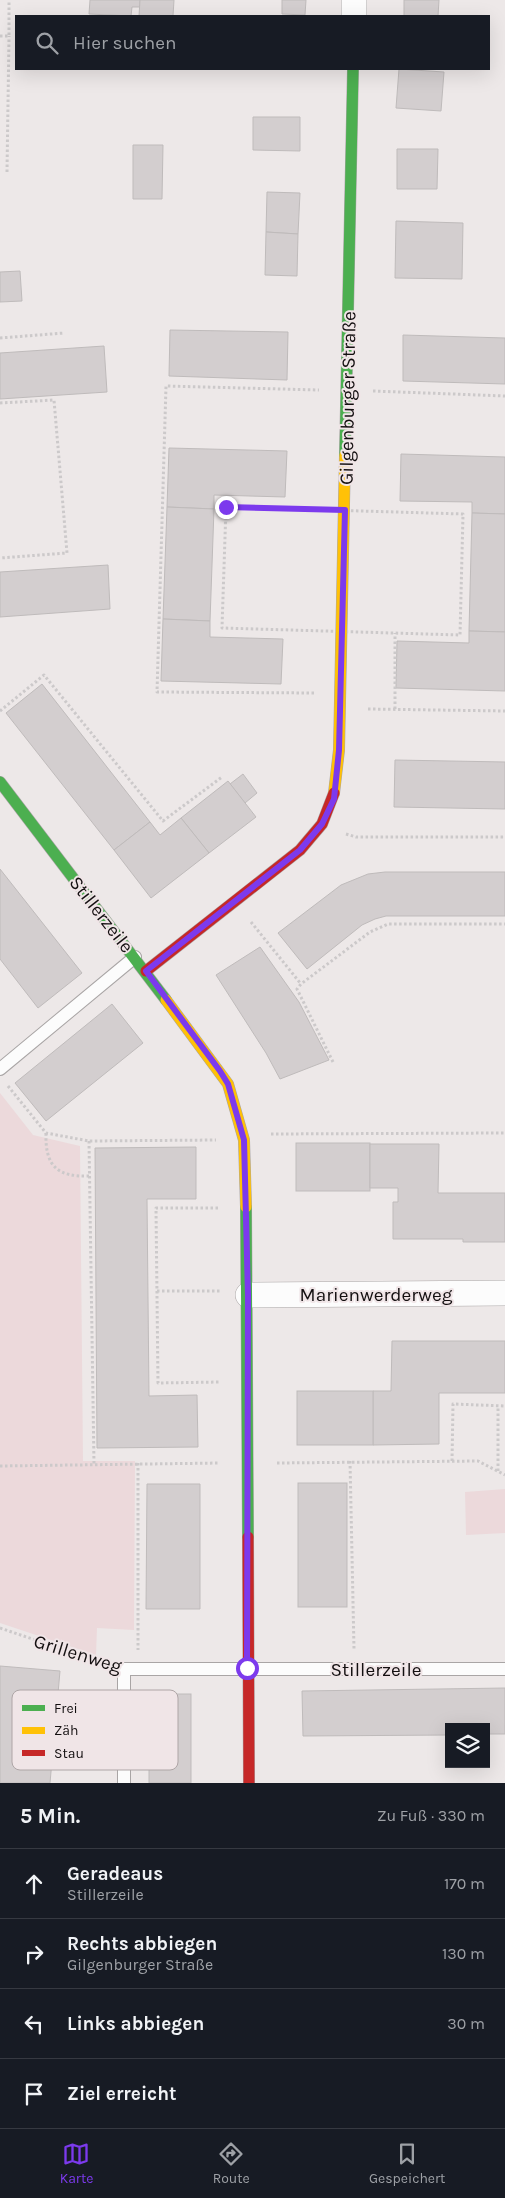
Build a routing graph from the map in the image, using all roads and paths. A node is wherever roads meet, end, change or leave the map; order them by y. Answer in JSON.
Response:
{"nodes":[{"id":1,"x":9,"y":0,"type":"edge"},
{"id":2,"x":354,"y":0,"type":"edge"},
{"id":3,"x":354,"y":15,"type":"edge"},
{"id":4,"x":0,"y":36,"type":"edge"},
{"id":5,"x":9,"y":36,"type":"junction"},
{"id":6,"x":353,"y":70,"type":"edge"},
{"id":7,"x":7,"y":172,"type":"dead end"},
{"id":8,"x":64,"y":333,"type":"dead end"},
{"id":9,"x":0,"y":338,"type":"edge"},
{"id":10,"x":347,"y":391,"type":"junction"},
{"id":11,"x":505,"y":396,"type":"edge"},
{"id":12,"x":0,"y":403,"type":"edge"},
{"id":13,"x":345,"y":510,"type":"junction"},
{"id":14,"x":0,"y":558,"type":"edge"},
{"id":15,"x":342,"y":632,"type":"junction"},
{"id":16,"x":395,"y":633,"type":"junction"},
{"id":17,"x":340,"y":694,"type":"junction"},
{"id":18,"x":340,"y":708,"type":"junction"},
{"id":19,"x":395,"y":709,"type":"junction"},
{"id":20,"x":0,"y":711,"type":"edge"},
{"id":21,"x":505,"y":711,"type":"edge"},
{"id":22,"x":222,"y":777,"type":"dead end"},
{"id":23,"x":0,"y":782,"type":"edge"},
{"id":24,"x":322,"y":824,"type":"junction"},
{"id":25,"x":505,"y":837,"type":"edge"},
{"id":26,"x":249,"y":920,"type":"dead end"},
{"id":27,"x":505,"y":924,"type":"edge"},
{"id":28,"x":135,"y":957,"type":"junction"},
{"id":29,"x":146,"y":971,"type":"junction"},
{"id":30,"x":301,"y":984,"type":"junction"},
{"id":31,"x":333,"y":1062,"type":"dead end"},
{"id":32,"x":0,"y":1069,"type":"edge"},
{"id":33,"x":6,"y":1082,"type":"dead end"},
{"id":34,"x":46,"y":1133,"type":"junction"},
{"id":35,"x":505,"y":1133,"type":"edge"},
{"id":36,"x":243,"y":1137,"type":"junction"},
{"id":37,"x":89,"y":1141,"type":"junction"},
{"id":38,"x":89,"y":1176,"type":"junction"},
{"id":39,"x":246,"y":1208,"type":"junction"},
{"id":40,"x":157,"y":1291,"type":"junction"},
{"id":41,"x":505,"y":1293,"type":"edge"},
{"id":42,"x":248,"y":1295,"type":"junction"},
{"id":43,"x":247,"y":1382,"type":"junction"},
{"id":44,"x":498,"y":1406,"type":"junction"},
{"id":45,"x":505,"y":1406,"type":"edge"},
{"id":46,"x":350,"y":1461,"type":"junction"},
{"id":47,"x":452,"y":1461,"type":"junction"},
{"id":48,"x":138,"y":1463,"type":"junction"},
{"id":49,"x":248,"y":1463,"type":"junction"},
{"id":50,"x":94,"y":1464,"type":"junction"},
{"id":51,"x":0,"y":1466,"type":"edge"},
{"id":52,"x":498,"y":1471,"type":"junction"},
{"id":53,"x":505,"y":1475,"type":"edge"},
{"id":54,"x":0,"y":1628,"type":"edge"},
{"id":55,"x":247,"y":1668,"type":"junction"},
{"id":56,"x":124,"y":1669,"type":"junction"},
{"id":57,"x":138,"y":1669,"type":"junction"},
{"id":58,"x":354,"y":1669,"type":"junction"},
{"id":59,"x":505,"y":1669,"type":"edge"},
{"id":60,"x":124,"y":1690,"type":"edge"},
{"id":61,"x":124,"y":1770,"type":"edge"},
{"id":62,"x":124,"y":1783,"type":"edge"},
{"id":63,"x":249,"y":1783,"type":"edge"}],
"edges":[{"from":1,"to":5,"type":"path"},
{"from":2,"to":3,"type":"street"},
{"from":4,"to":5,"type":"path"},
{"from":5,"to":7,"type":"path"},
{"from":6,"to":10,"type":"street","name":"Gilgenburger Straße"},
{"from":8,"to":9,"type":"path"},
{"from":10,"to":11,"type":"path"},
{"from":10,"to":13,"type":"street","name":"Gilgenburger Straße"},
{"from":10,"to":17,"type":"path"},
{"from":12,"to":14,"type":"path"},
{"from":13,"to":15,"type":"street","name":"Gilgenburger Straße"},
{"from":13,"to":15,"type":"path"},
{"from":13,"to":16,"type":"path"},
{"from":15,"to":16,"type":"path"},
{"from":15,"to":17,"type":"street","name":"Gilgenburger Straße"},
{"from":16,"to":19,"type":"path"},
{"from":17,"to":18,"type":"street","name":"Gilgenburger Straße"},
{"from":18,"to":19,"type":"path"},
{"from":18,"to":24,"type":"street","name":"Gilgenburger Straße"},
{"from":19,"to":21,"type":"path"},
{"from":20,"to":22,"type":"path"},
{"from":23,"to":28,"type":"street","name":"Stillerzeile"},
{"from":24,"to":25,"type":"path"},
{"from":24,"to":29,"type":"street","name":"Gilgenburger Straße"},
{"from":26,"to":30,"type":"path"},
{"from":27,"to":30,"type":"path"},
{"from":28,"to":29,"type":"street","name":"Stillerzeile"},
{"from":28,"to":32,"type":"lane"},
{"from":29,"to":36,"type":"street","name":"Stillerzeile"},
{"from":30,"to":31,"type":"path"},
{"from":33,"to":34,"type":"path"},
{"from":34,"to":37,"type":"path"},
{"from":34,"to":38,"type":"path"},
{"from":35,"to":36,"type":"path"},
{"from":36,"to":37,"type":"path"},
{"from":36,"to":39,"type":"street","name":"Stillerzeile"},
{"from":37,"to":38,"type":"path"},
{"from":38,"to":50,"type":"path"},
{"from":39,"to":40,"type":"path"},
{"from":39,"to":42,"type":"street","name":"Stillerzeile"},
{"from":40,"to":42,"type":"path"},
{"from":40,"to":43,"type":"path"},
{"from":41,"to":42,"type":"street","name":"Marienwerderweg"},
{"from":42,"to":43,"type":"street","name":"Stillerzeile"},
{"from":43,"to":49,"type":"street","name":"Stillerzeile"},
{"from":44,"to":45,"type":"path"},
{"from":44,"to":47,"type":"path"},
{"from":44,"to":52,"type":"path"},
{"from":46,"to":47,"type":"path"},
{"from":46,"to":49,"type":"path"},
{"from":46,"to":58,"type":"path"},
{"from":47,"to":52,"type":"path"},
{"from":48,"to":49,"type":"path"},
{"from":48,"to":50,"type":"path"},
{"from":48,"to":57,"type":"path"},
{"from":49,"to":55,"type":"street","name":"Stillerzeile"},
{"from":50,"to":51,"type":"path"},
{"from":52,"to":53,"type":"path"},
{"from":54,"to":56,"type":"path","name":"Grillenweg"},
{"from":55,"to":57,"type":"lane","name":"Grillenweg"},
{"from":55,"to":58,"type":"lane","name":"Stillerzeile"},
{"from":55,"to":63,"type":"street","name":"Stillerzeile"},
{"from":56,"to":57,"type":"lane","name":"Grillenweg"},
{"from":56,"to":60,"type":"lane"},
{"from":58,"to":59,"type":"lane","name":"Stillerzeile"},
{"from":61,"to":62,"type":"lane"}]}
